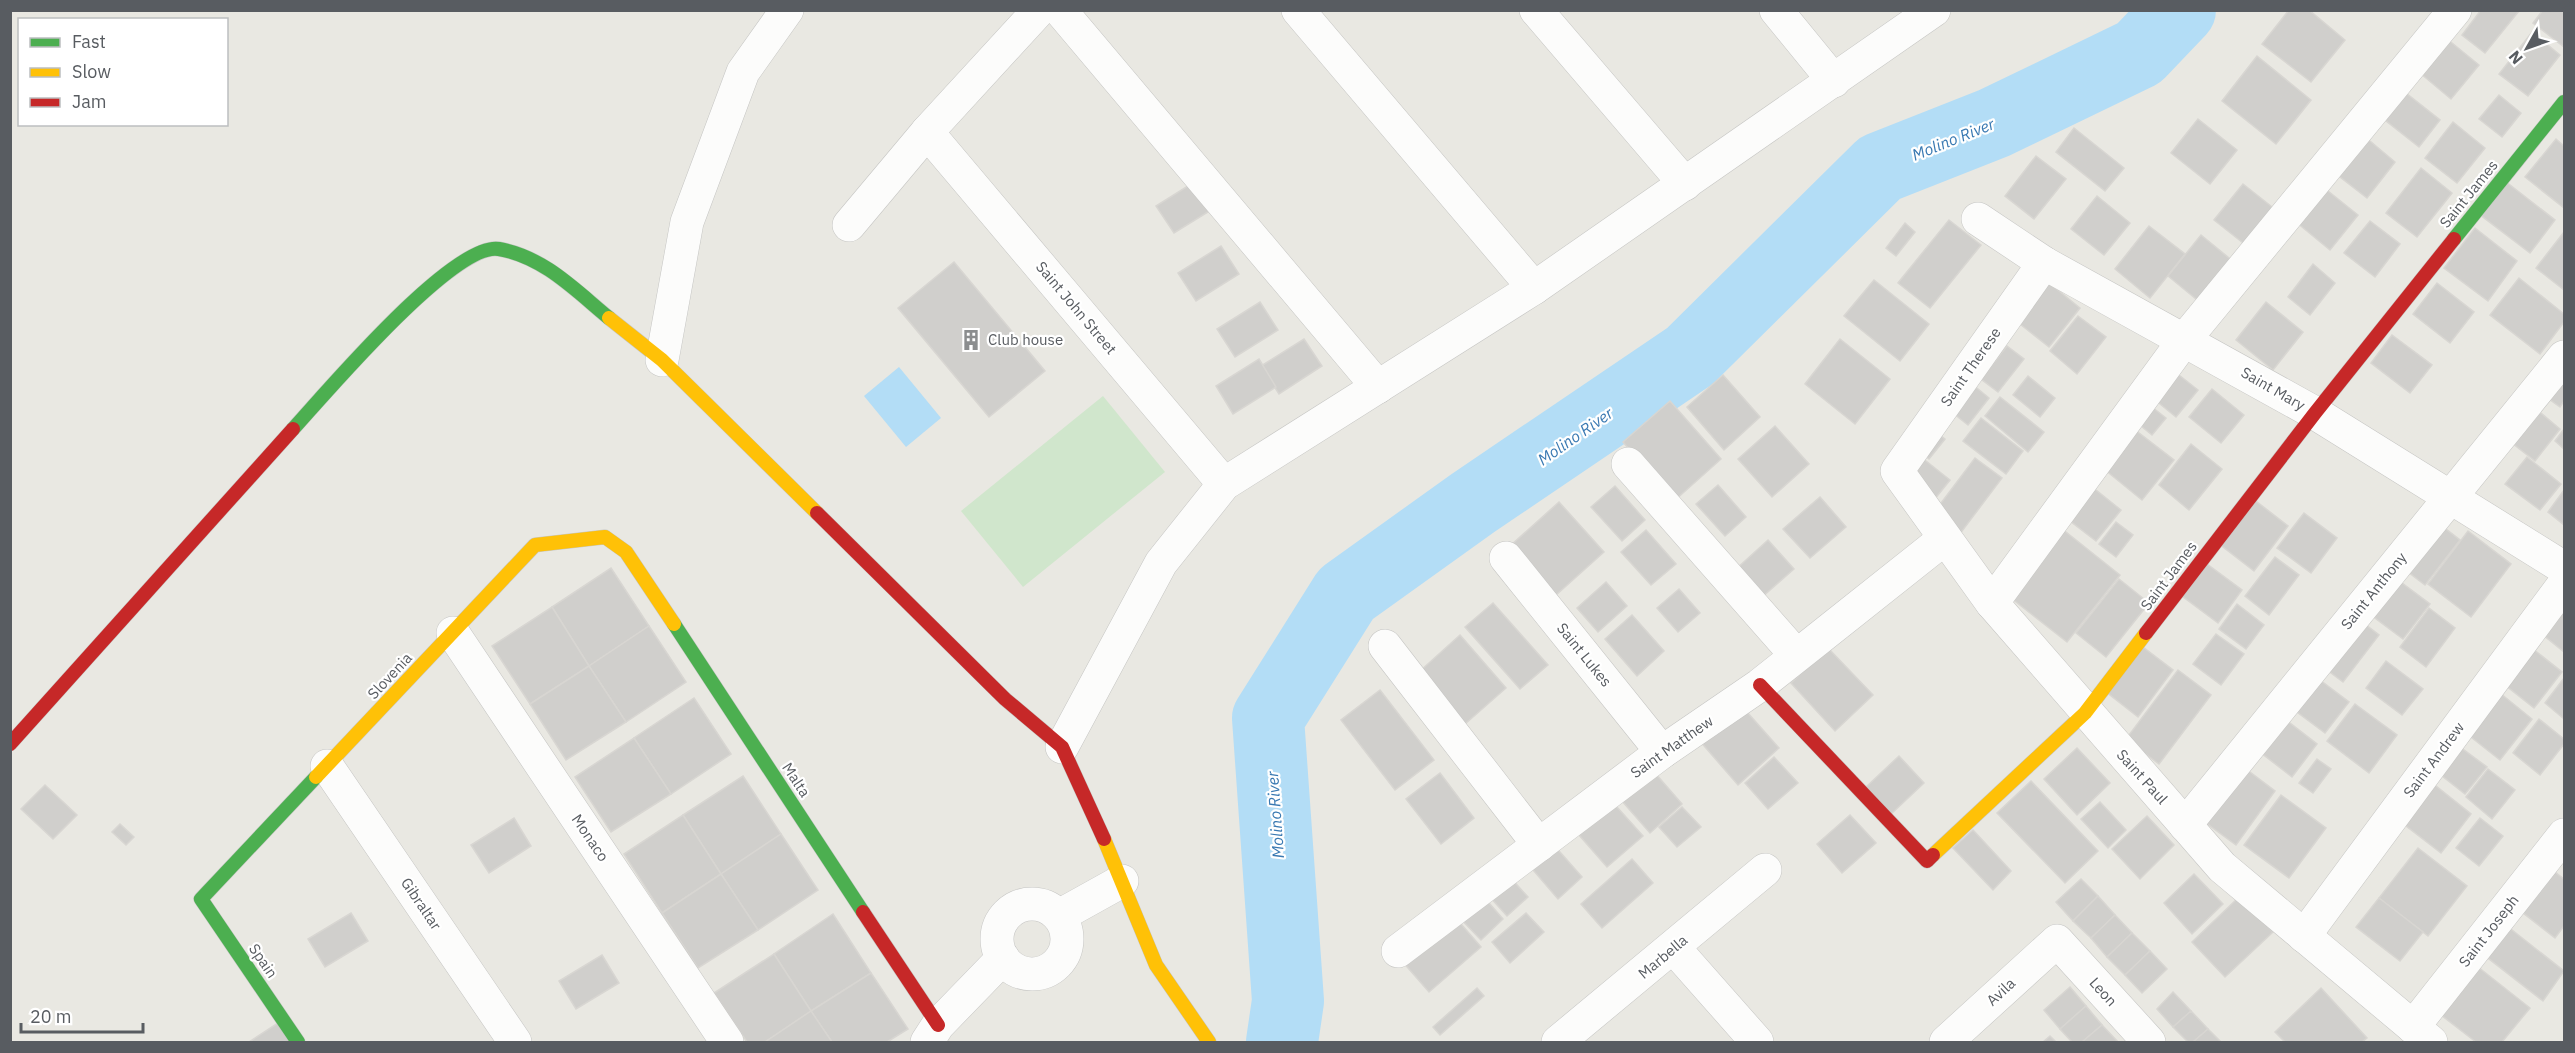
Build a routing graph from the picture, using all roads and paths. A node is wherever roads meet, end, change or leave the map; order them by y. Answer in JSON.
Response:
{"nodes":[{"id":1,"x":787,"y":10,"type":"edge"},
{"id":2,"x":1039,"y":10,"type":"edge"},
{"id":3,"x":1060,"y":10,"type":"edge"},
{"id":4,"x":1298,"y":10,"type":"edge"},
{"id":5,"x":1536,"y":10,"type":"edge"},
{"id":6,"x":1776,"y":10,"type":"edge"},
{"id":7,"x":1934,"y":10,"type":"edge"},
{"id":8,"x":2455,"y":10,"type":"edge"},
{"id":9,"x":1834,"y":81,"type":"junction"},
{"id":10,"x":2565,"y":102,"type":"edge"},
{"id":11,"x":927,"y":132,"type":"junction"},
{"id":12,"x":1685,"y":184,"type":"junction"},
{"id":13,"x":1978,"y":219,"type":"dead end"},
{"id":14,"x":849,"y":225,"type":"dead end"},
{"id":15,"x":2044,"y":263,"type":"junction"},
{"id":16,"x":1534,"y":288,"type":"junction"},
{"id":17,"x":2185,"y":339,"type":"junction"},
{"id":18,"x":2565,"y":357,"type":"edge"},
{"id":19,"x":662,"y":360,"type":"junction"},
{"id":20,"x":1378,"y":387,"type":"junction"},
{"id":21,"x":2315,"y":413,"type":"junction"},
{"id":22,"x":1628,"y":464,"type":"dead end"},
{"id":23,"x":1897,"y":471,"type":"joint"},
{"id":24,"x":1224,"y":484,"type":"junction"},
{"id":25,"x":2451,"y":496,"type":"junction"},
{"id":26,"x":1944,"y":540,"type":"junction"},
{"id":27,"x":627,"y":552,"type":"joint"},
{"id":28,"x":1506,"y":558,"type":"dead end"},
{"id":29,"x":2565,"y":567,"type":"edge"},
{"id":30,"x":2565,"y":584,"type":"edge"},
{"id":31,"x":1992,"y":603,"type":"junction"},
{"id":32,"x":453,"y":633,"type":"junction"},
{"id":33,"x":1385,"y":646,"type":"dead end"},
{"id":34,"x":1796,"y":655,"type":"junction"},
{"id":35,"x":1760,"y":685,"type":"junction"},
{"id":36,"x":2085,"y":713,"type":"junction"},
{"id":37,"x":10,"y":744,"type":"edge"},
{"id":38,"x":1062,"y":747,"type":"junction"},
{"id":39,"x":1662,"y":752,"type":"junction"},
{"id":40,"x":327,"y":766,"type":"junction"},
{"id":41,"x":2185,"y":825,"type":"junction"},
{"id":42,"x":2565,"y":835,"type":"edge"},
{"id":43,"x":1539,"y":845,"type":"junction"},
{"id":44,"x":1765,"y":870,"type":"dead end"},
{"id":45,"x":1122,"y":881,"type":"junction"},
{"id":46,"x":201,"y":899,"type":"joint"},
{"id":47,"x":1059,"y":916,"type":"junction"},
{"id":48,"x":2304,"y":936,"type":"junction"},
{"id":49,"x":2056,"y":941,"type":"joint"},
{"id":50,"x":1674,"y":948,"type":"junction"},
{"id":51,"x":1398,"y":951,"type":"dead end"},
{"id":52,"x":1003,"y":958,"type":"junction"},
{"id":53,"x":932,"y":1034,"type":"edge"},
{"id":54,"x":2422,"y":1035,"type":"edge"},
{"id":55,"x":298,"y":1042,"type":"edge"},
{"id":56,"x":515,"y":1042,"type":"edge"},
{"id":57,"x":727,"y":1042,"type":"edge"},
{"id":58,"x":1209,"y":1042,"type":"edge"},
{"id":59,"x":1558,"y":1042,"type":"edge"},
{"id":60,"x":1757,"y":1042,"type":"edge"},
{"id":61,"x":1946,"y":1042,"type":"edge"},
{"id":62,"x":2149,"y":1042,"type":"edge"}],
"edges":[{"from":1,"to":19,"type":"street"},
{"from":2,"to":11,"type":"street"},
{"from":3,"to":20,"type":"street"},
{"from":4,"to":16,"type":"street"},
{"from":5,"to":12,"type":"street"},
{"from":6,"to":9,"type":"street"},
{"from":7,"to":9,"type":"street"},
{"from":8,"to":17,"type":"street"},
{"from":9,"to":12,"type":"street"},
{"from":10,"to":21,"type":"street","name":"Saint James"},
{"from":11,"to":14,"type":"street"},
{"from":11,"to":24,"type":"street","name":"Saint John Street"},
{"from":12,"to":16,"type":"street"},
{"from":13,"to":15,"type":"street","name":"Saint Mary"},
{"from":15,"to":17,"type":"street","name":"Saint Mary"},
{"from":15,"to":23,"type":"street","name":"Saint Therese"},
{"from":16,"to":20,"type":"street"},
{"from":17,"to":21,"type":"street","name":"Saint Mary"},
{"from":17,"to":31,"type":"street"},
{"from":18,"to":25,"type":"street","name":"Saint Anthony"},
{"from":19,"to":37,"type":"street"},
{"from":19,"to":38,"type":"street"},
{"from":20,"to":24,"type":"street"},
{"from":21,"to":25,"type":"street","name":"Saint Mary"},
{"from":21,"to":36,"type":"street","name":"Saint James"},
{"from":22,"to":34,"type":"street"},
{"from":23,"to":26,"type":"street","name":"Saint Paul"},
{"from":24,"to":38,"type":"street"},
{"from":25,"to":29,"type":"street","name":"Saint Mary"},
{"from":25,"to":41,"type":"street","name":"Saint Anthony"},
{"from":26,"to":31,"type":"street","name":"Saint Paul"},
{"from":26,"to":34,"type":"street","name":"Saint Matthew"},
{"from":27,"to":32,"type":"street","name":"Slovenia"},
{"from":27,"to":53,"type":"street","name":"Malta"},
{"from":28,"to":39,"type":"street","name":"Saint Lukes"},
{"from":30,"to":48,"type":"street","name":"Saint Andrew"},
{"from":31,"to":36,"type":"street","name":"Saint Paul"},
{"from":32,"to":40,"type":"street","name":"Slovenia"},
{"from":32,"to":57,"type":"street","name":"Monaco"},
{"from":33,"to":43,"type":"street"},
{"from":34,"to":35,"type":"street","name":"Saint Matthew"},
{"from":35,"to":36,"type":"street","name":"Saint James"},
{"from":35,"to":39,"type":"street","name":"Saint Matthew"},
{"from":36,"to":41,"type":"street","name":"Saint Paul"},
{"from":38,"to":45,"type":"street"},
{"from":39,"to":43,"type":"street","name":"Saint Matthew"},
{"from":40,"to":46,"type":"street","name":"Slovenia"},
{"from":40,"to":56,"type":"street","name":"Gibraltar"},
{"from":41,"to":48,"type":"street","name":"Saint Paul"},
{"from":42,"to":54,"type":"street","name":"Saint Joseph"},
{"from":43,"to":51,"type":"street","name":"Saint Matthew"},
{"from":44,"to":50,"type":"street","name":"Marbella"},
{"from":45,"to":47,"type":"street"},
{"from":45,"to":58,"type":"street"},
{"from":46,"to":55,"type":"street","name":"Spain"},
{"from":47,"to":52,"type":"street"},
{"from":47,"to":52,"type":"street"},
{"from":48,"to":54,"type":"street","name":"Saint Paul"},
{"from":49,"to":61,"type":"street","name":"Avila"},
{"from":49,"to":62,"type":"street","name":"Leon"},
{"from":50,"to":59,"type":"street","name":"Marbella"},
{"from":50,"to":60,"type":"street"},
{"from":52,"to":53,"type":"street"}]}
